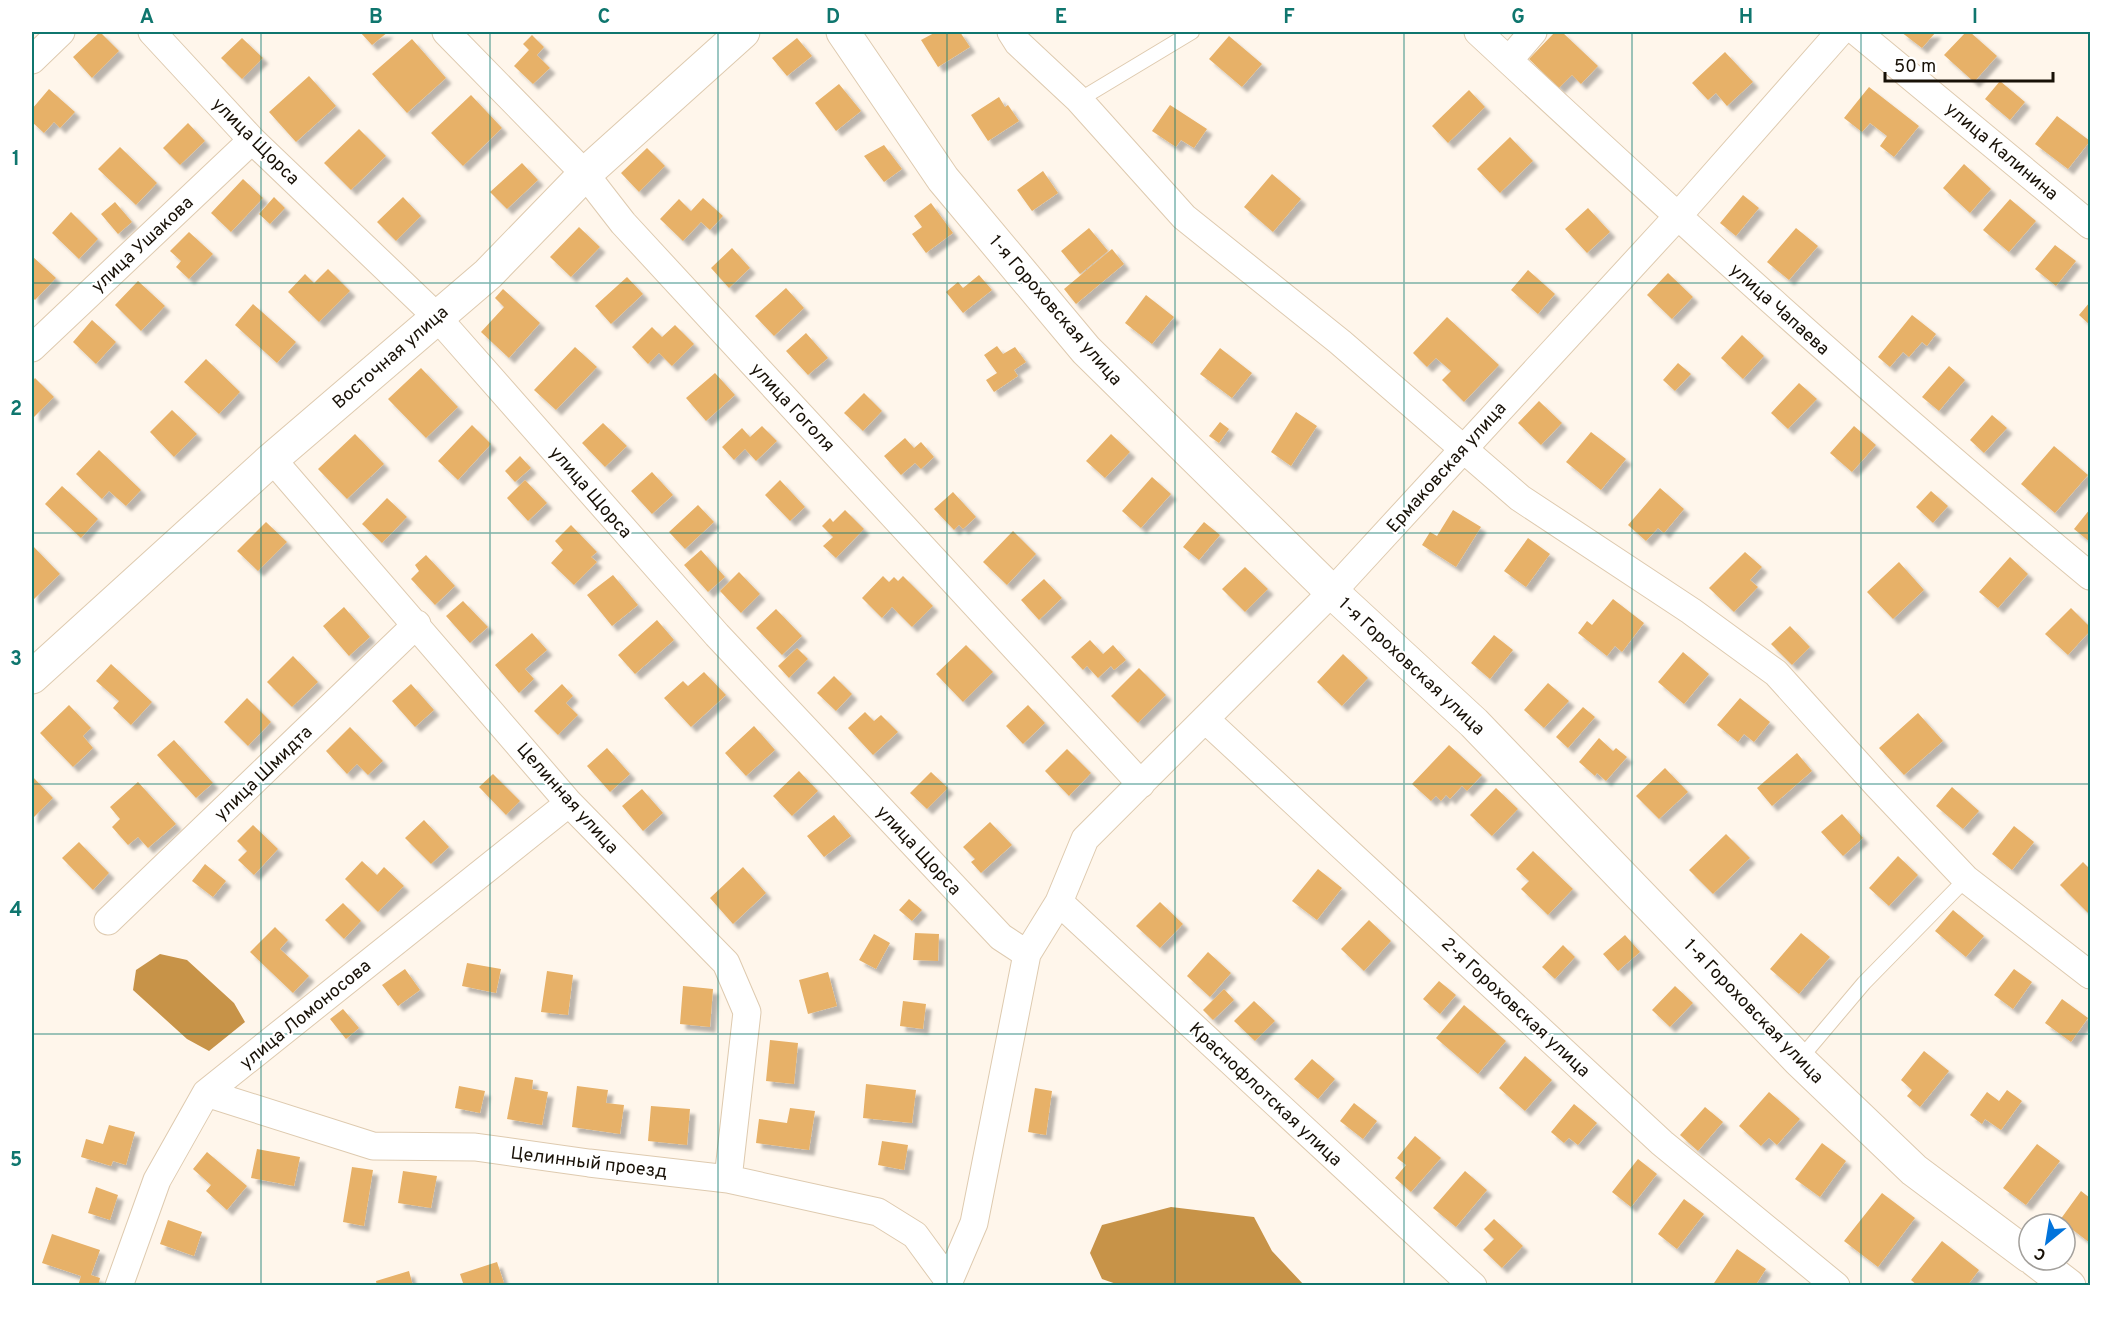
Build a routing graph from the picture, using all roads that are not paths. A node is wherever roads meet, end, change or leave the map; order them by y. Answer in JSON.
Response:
{"nodes":[{"id":1,"x":61,"y":32,"type":"edge"},
{"id":2,"x":152,"y":32,"type":"edge"},
{"id":3,"x":446,"y":32,"type":"edge"},
{"id":4,"x":743,"y":32,"type":"edge"},
{"id":5,"x":843,"y":32,"type":"edge"},
{"id":6,"x":1011,"y":32,"type":"edge"},
{"id":7,"x":1192,"y":32,"type":"edge"},
{"id":8,"x":1478,"y":32,"type":"edge"},
{"id":9,"x":1533,"y":32,"type":"edge"},
{"id":10,"x":1840,"y":32,"type":"edge"},
{"id":11,"x":1857,"y":32,"type":"edge"},
{"id":12,"x":32,"y":60,"type":"edge"},
{"id":13,"x":1509,"y":60,"type":"junction"},
{"id":14,"x":1079,"y":100,"type":"junction"},
{"id":15,"x":252,"y":140,"type":"junction"},
{"id":16,"x":585,"y":174,"type":"junction"},
{"id":17,"x":2087,"y":215,"type":"edge"},
{"id":18,"x":1677,"y":217,"type":"junction"},
{"id":19,"x":436,"y":316,"type":"junction"},
{"id":20,"x":32,"y":348,"type":"edge"},
{"id":21,"x":1462,"y":449,"type":"junction"},
{"id":22,"x":272,"y":459,"type":"junction"},
{"id":23,"x":2091,"y":576,"type":"edge"},
{"id":24,"x":1332,"y":592,"type":"junction"},
{"id":25,"x":417,"y":624,"type":"junction"},
{"id":26,"x":32,"y":677,"type":"edge"},
{"id":27,"x":1205,"y":719,"type":"junction"},
{"id":28,"x":1141,"y":784,"type":"junction"},
{"id":29,"x":569,"y":803,"type":"junction"},
{"id":30,"x":1966,"y":879,"type":"junction"},
{"id":31,"x":1059,"y":902,"type":"junction"},
{"id":32,"x":108,"y":921,"type":"dead end"},
{"id":33,"x":1027,"y":954,"type":"junction"},
{"id":34,"x":2091,"y":975,"type":"edge"},
{"id":35,"x":1799,"y":1060,"type":"junction"},
{"id":36,"x":206,"y":1093,"type":"junction"},
{"id":37,"x":728,"y":1179,"type":"junction"},
{"id":38,"x":2017,"y":1247,"type":"edge"},
{"id":39,"x":2051,"y":1272,"type":"edge"},
{"id":40,"x":947,"y":1283,"type":"edge"},
{"id":41,"x":119,"y":1286,"type":"edge"},
{"id":42,"x":1473,"y":1286,"type":"edge"},
{"id":43,"x":1836,"y":1286,"type":"edge"},
{"id":44,"x":2069,"y":1286,"type":"edge"}],
"edges":[{"from":1,"to":12,"type":"street"},
{"from":2,"to":15,"type":"street","name":"улица Щорса"},
{"from":3,"to":16,"type":"street","name":"улица Гоголя"},
{"from":4,"to":16,"type":"street","name":"Восточная улица"},
{"from":5,"to":24,"type":"street","name":"1-я Гороховская улица"},
{"from":6,"to":14,"type":"street"},
{"from":7,"to":14,"type":"lane"},
{"from":8,"to":13,"type":"street","name":"улица Чапаева"},
{"from":9,"to":13,"type":"street"},
{"from":10,"to":18,"type":"street","name":"Ермаковская улица"},
{"from":11,"to":17,"type":"street","name":"улица Калинина"},
{"from":13,"to":18,"type":"street","name":"улица Чапаева"},
{"from":14,"to":21,"type":"street"},
{"from":15,"to":19,"type":"street","name":"улица Щорса"},
{"from":15,"to":20,"type":"street","name":"улица Ушакова"},
{"from":16,"to":19,"type":"street","name":"Восточная улица"},
{"from":16,"to":28,"type":"street","name":"улица Гоголя"},
{"from":18,"to":21,"type":"street","name":"Ермаковская улица"},
{"from":18,"to":23,"type":"street","name":"улица Чапаева"},
{"from":19,"to":22,"type":"street","name":"Восточная улица"},
{"from":19,"to":33,"type":"street","name":"улица Щорса"},
{"from":21,"to":24,"type":"street","name":"Ермаковская улица"},
{"from":21,"to":30,"type":"street"},
{"from":22,"to":25,"type":"street","name":"Целинная улица"},
{"from":22,"to":26,"type":"street","name":"Восточная улица"},
{"from":24,"to":27,"type":"street","name":"Ермаковская улица"},
{"from":24,"to":35,"type":"street","name":"1-я Гороховская улица"},
{"from":25,"to":29,"type":"street","name":"Целинная улица"},
{"from":25,"to":32,"type":"street","name":"улица Шмидта"},
{"from":27,"to":28,"type":"street","name":"Ермаковская улица"},
{"from":27,"to":43,"type":"street","name":"2-я Гороховская улица"},
{"from":28,"to":31,"type":"street","name":"Ермаковская улица"},
{"from":29,"to":36,"type":"street","name":"улица Ломоносова"},
{"from":29,"to":37,"type":"street","name":"Целинная улица"},
{"from":30,"to":34,"type":"street"},
{"from":30,"to":35,"type":"lane"},
{"from":31,"to":33,"type":"street"},
{"from":31,"to":42,"type":"street","name":"Краснофлотская улица"},
{"from":33,"to":40,"type":"street"},
{"from":35,"to":38,"type":"street","name":"1-я Гороховская улица"},
{"from":36,"to":37,"type":"street","name":"Целинный проезд"},
{"from":36,"to":41,"type":"street","name":"улица Ломоносова"},
{"from":37,"to":40,"type":"street","name":"Целинный проезд"},
{"from":39,"to":44,"type":"street"}]}
